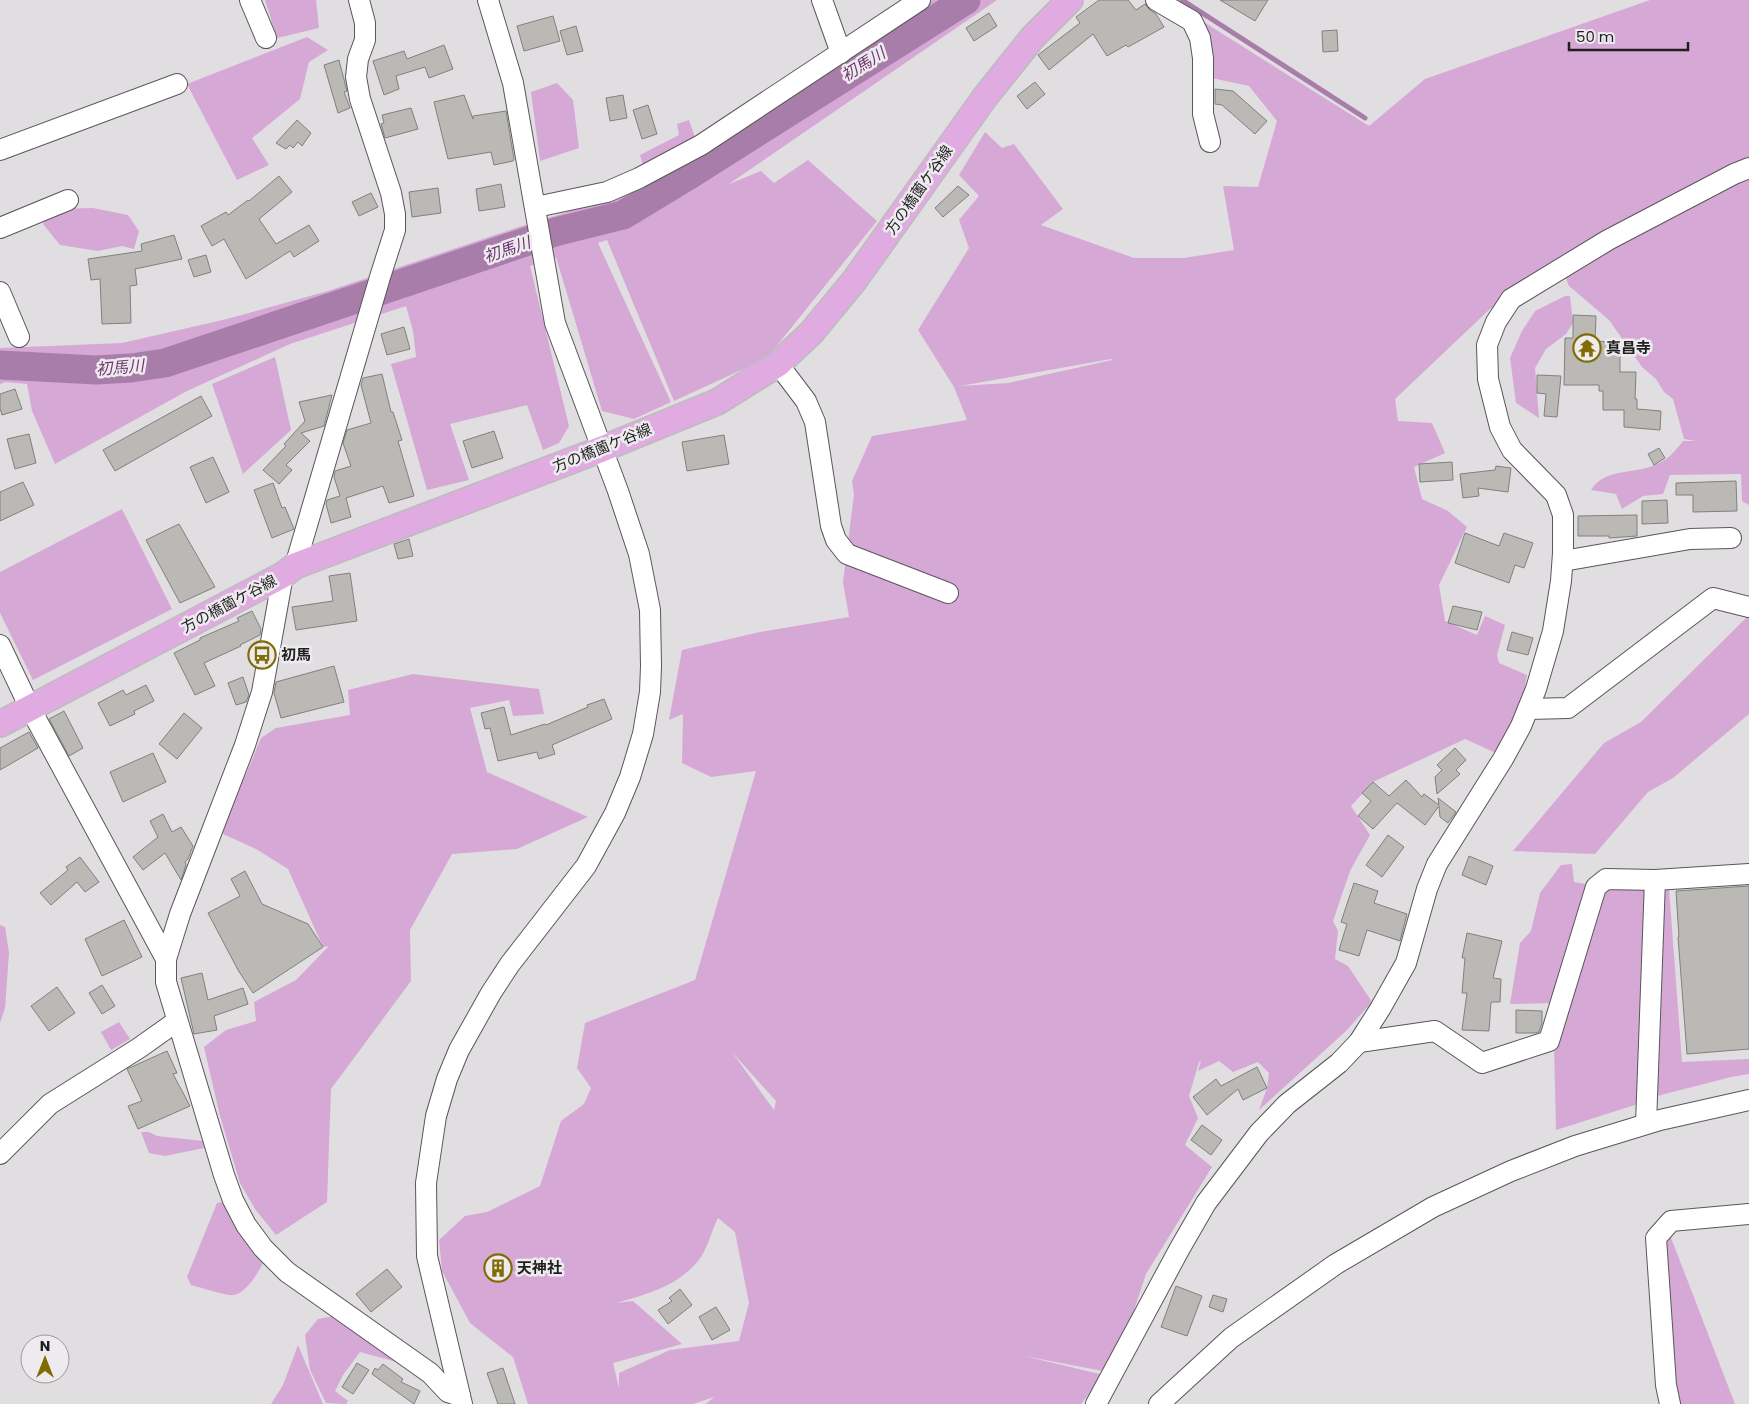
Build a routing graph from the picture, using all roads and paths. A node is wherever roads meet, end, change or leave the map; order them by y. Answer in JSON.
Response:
{"nodes":[{"id":1,"x":250,"y":0,"type":"edge"},
{"id":2,"x":359,"y":0,"type":"edge"},
{"id":3,"x":488,"y":0,"type":"edge"},
{"id":4,"x":822,"y":0,"type":"edge"},
{"id":5,"x":920,"y":0,"type":"edge"},
{"id":6,"x":1070,"y":0,"type":"edge"},
{"id":7,"x":1156,"y":0,"type":"edge"},
{"id":8,"x":266,"y":38,"type":"dead end"},
{"id":9,"x":841,"y":53,"type":"junction"},
{"id":10,"x":177,"y":84,"type":"dead end"},
{"id":11,"x":1210,"y":142,"type":"dead end"},
{"id":12,"x":0,"y":150,"type":"edge"},
{"id":13,"x":1749,"y":168,"type":"edge"},
{"id":14,"x":68,"y":200,"type":"dead end"},
{"id":15,"x":536,"y":211,"type":"junction"},
{"id":16,"x":0,"y":228,"type":"edge"},
{"id":17,"x":0,"y":292,"type":"edge"},
{"id":18,"x":19,"y":337,"type":"dead end"},
{"id":19,"x":778,"y":364,"type":"junction"},
{"id":20,"x":602,"y":449,"type":"junction"},
{"id":21,"x":1731,"y":538,"type":"dead end"},
{"id":22,"x":1563,"y":561,"type":"junction"},
{"id":23,"x":289,"y":571,"type":"junction"},
{"id":24,"x":948,"y":593,"type":"dead end"},
{"id":25,"x":1749,"y":607,"type":"edge"},
{"id":26,"x":0,"y":645,"type":"edge"},
{"id":27,"x":30,"y":708,"type":"junction"},
{"id":28,"x":1528,"y":709,"type":"junction"},
{"id":29,"x":0,"y":724,"type":"edge"},
{"id":30,"x":1749,"y":874,"type":"edge"},
{"id":31,"x":1655,"y":880,"type":"junction"},
{"id":32,"x":166,"y":959,"type":"junction"},
{"id":33,"x":177,"y":1021,"type":"junction"},
{"id":34,"x":1359,"y":1042,"type":"junction"},
{"id":35,"x":1749,"y":1100,"type":"edge"},
{"id":36,"x":1646,"y":1124,"type":"junction"},
{"id":37,"x":0,"y":1154,"type":"edge"},
{"id":38,"x":1749,"y":1214,"type":"edge"},
{"id":39,"x":461,"y":1400,"type":"edge"},
{"id":40,"x":1096,"y":1404,"type":"edge"},
{"id":41,"x":1159,"y":1404,"type":"edge"},
{"id":42,"x":1670,"y":1404,"type":"edge"}],
"edges":[{"from":1,"to":8,"type":"street"},
{"from":2,"to":23,"type":"street"},
{"from":3,"to":15,"type":"street"},
{"from":4,"to":9,"type":"street"},
{"from":5,"to":9,"type":"street"},
{"from":6,"to":19,"type":"main road","name":"方の橋薗ケ谷線"},
{"from":7,"to":11,"type":"street"},
{"from":9,"to":15,"type":"street"},
{"from":10,"to":12,"type":"street"},
{"from":13,"to":22,"type":"street"},
{"from":14,"to":16,"type":"street"},
{"from":15,"to":20,"type":"street"},
{"from":17,"to":18,"type":"street"},
{"from":19,"to":20,"type":"main road","name":"方の橋薗ケ谷線"},
{"from":19,"to":24,"type":"street"},
{"from":20,"to":23,"type":"main road","name":"方の橋薗ケ谷線"},
{"from":20,"to":39,"type":"street"},
{"from":21,"to":22,"type":"street"},
{"from":22,"to":28,"type":"street"},
{"from":23,"to":27,"type":"main road","name":"方の橋薗ケ谷線"},
{"from":23,"to":32,"type":"street"},
{"from":25,"to":28,"type":"street"},
{"from":26,"to":27,"type":"street"},
{"from":27,"to":29,"type":"main road","name":"方の橋薗ケ谷線"},
{"from":27,"to":32,"type":"street"},
{"from":28,"to":34,"type":"street"},
{"from":30,"to":31,"type":"street"},
{"from":31,"to":34,"type":"street"},
{"from":31,"to":36,"type":"street"},
{"from":32,"to":33,"type":"street"},
{"from":33,"to":37,"type":"street"},
{"from":33,"to":39,"type":"street"},
{"from":34,"to":40,"type":"street"},
{"from":35,"to":36,"type":"street"},
{"from":36,"to":41,"type":"street"},
{"from":38,"to":42,"type":"street"}]}
